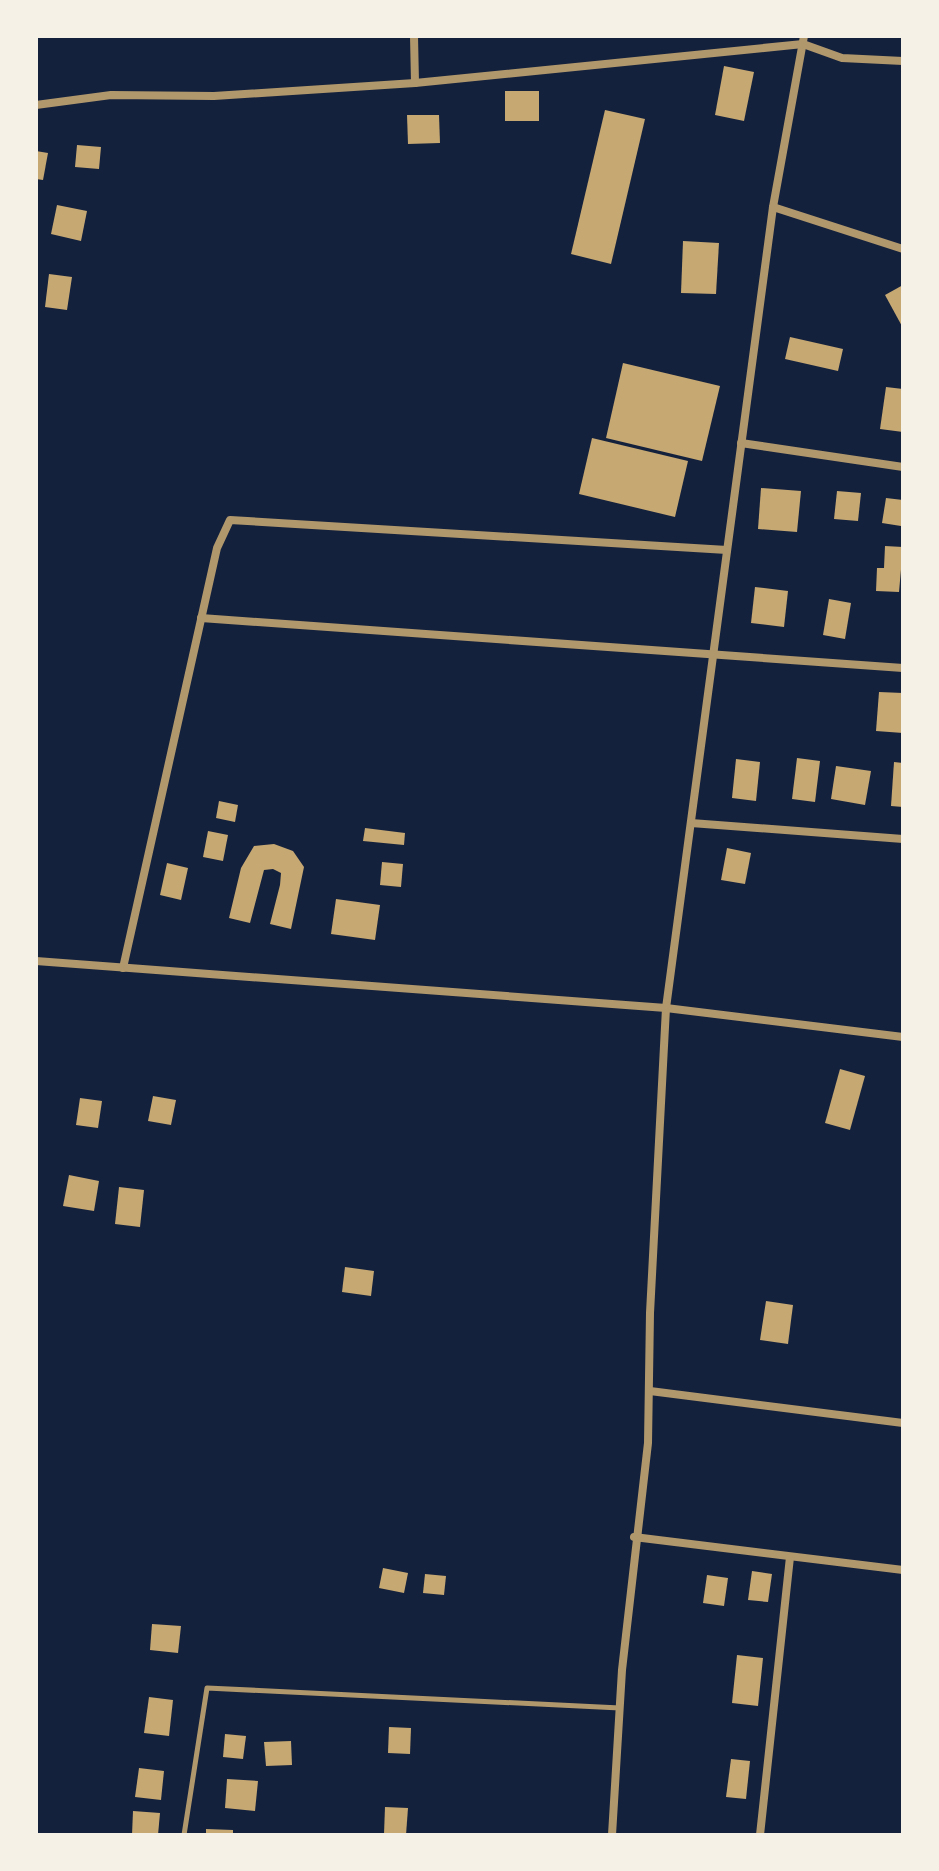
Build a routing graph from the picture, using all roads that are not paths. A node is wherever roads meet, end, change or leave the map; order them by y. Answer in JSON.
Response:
{"nodes":[{"id":1,"x":414,"y":36,"type":"edge"},
{"id":2,"x":804,"y":40,"type":"edge"},
{"id":3,"x":903,"y":61,"type":"edge"},
{"id":4,"x":415,"y":83,"type":"junction"},
{"id":5,"x":36,"y":105,"type":"edge"},
{"id":6,"x":773,"y":207,"type":"junction"},
{"id":7,"x":903,"y":249,"type":"edge"},
{"id":8,"x":741,"y":443,"type":"junction"},
{"id":9,"x":903,"y":467,"type":"edge"},
{"id":10,"x":727,"y":550,"type":"junction"},
{"id":11,"x":201,"y":618,"type":"junction"},
{"id":12,"x":714,"y":653,"type":"junction"},
{"id":13,"x":903,"y":668,"type":"edge"},
{"id":14,"x":691,"y":823,"type":"junction"},
{"id":15,"x":903,"y":839,"type":"edge"},
{"id":16,"x":36,"y":961,"type":"edge"},
{"id":17,"x":123,"y":968,"type":"junction"},
{"id":18,"x":666,"y":1008,"type":"junction"},
{"id":19,"x":903,"y":1037,"type":"edge"},
{"id":20,"x":650,"y":1391,"type":"junction"},
{"id":21,"x":903,"y":1423,"type":"edge"},
{"id":22,"x":634,"y":1537,"type":"junction"},
{"id":23,"x":790,"y":1557,"type":"junction"},
{"id":24,"x":903,"y":1570,"type":"edge"},
{"id":25,"x":620,"y":1708,"type":"junction"},
{"id":26,"x":184,"y":1835,"type":"edge"},
{"id":27,"x":612,"y":1835,"type":"edge"},
{"id":28,"x":760,"y":1835,"type":"edge"}],
"edges":[{"from":1,"to":4,"type":"street"},
{"from":2,"to":3,"type":"street"},
{"from":2,"to":4,"type":"street"},
{"from":2,"to":6,"type":"street"},
{"from":4,"to":5,"type":"street"},
{"from":6,"to":7,"type":"street"},
{"from":6,"to":8,"type":"street"},
{"from":8,"to":9,"type":"street"},
{"from":8,"to":10,"type":"street"},
{"from":10,"to":11,"type":"street"},
{"from":10,"to":12,"type":"street"},
{"from":11,"to":12,"type":"street"},
{"from":11,"to":17,"type":"street"},
{"from":12,"to":13,"type":"street"},
{"from":12,"to":14,"type":"street"},
{"from":14,"to":15,"type":"street"},
{"from":14,"to":18,"type":"street"},
{"from":16,"to":17,"type":"street"},
{"from":17,"to":18,"type":"street"},
{"from":18,"to":19,"type":"street"},
{"from":18,"to":20,"type":"street"},
{"from":20,"to":21,"type":"street"},
{"from":20,"to":22,"type":"street"},
{"from":22,"to":23,"type":"street"},
{"from":22,"to":25,"type":"street"},
{"from":23,"to":24,"type":"street"},
{"from":23,"to":28,"type":"street"},
{"from":25,"to":26,"type":"lane"},
{"from":25,"to":27,"type":"street"}]}
